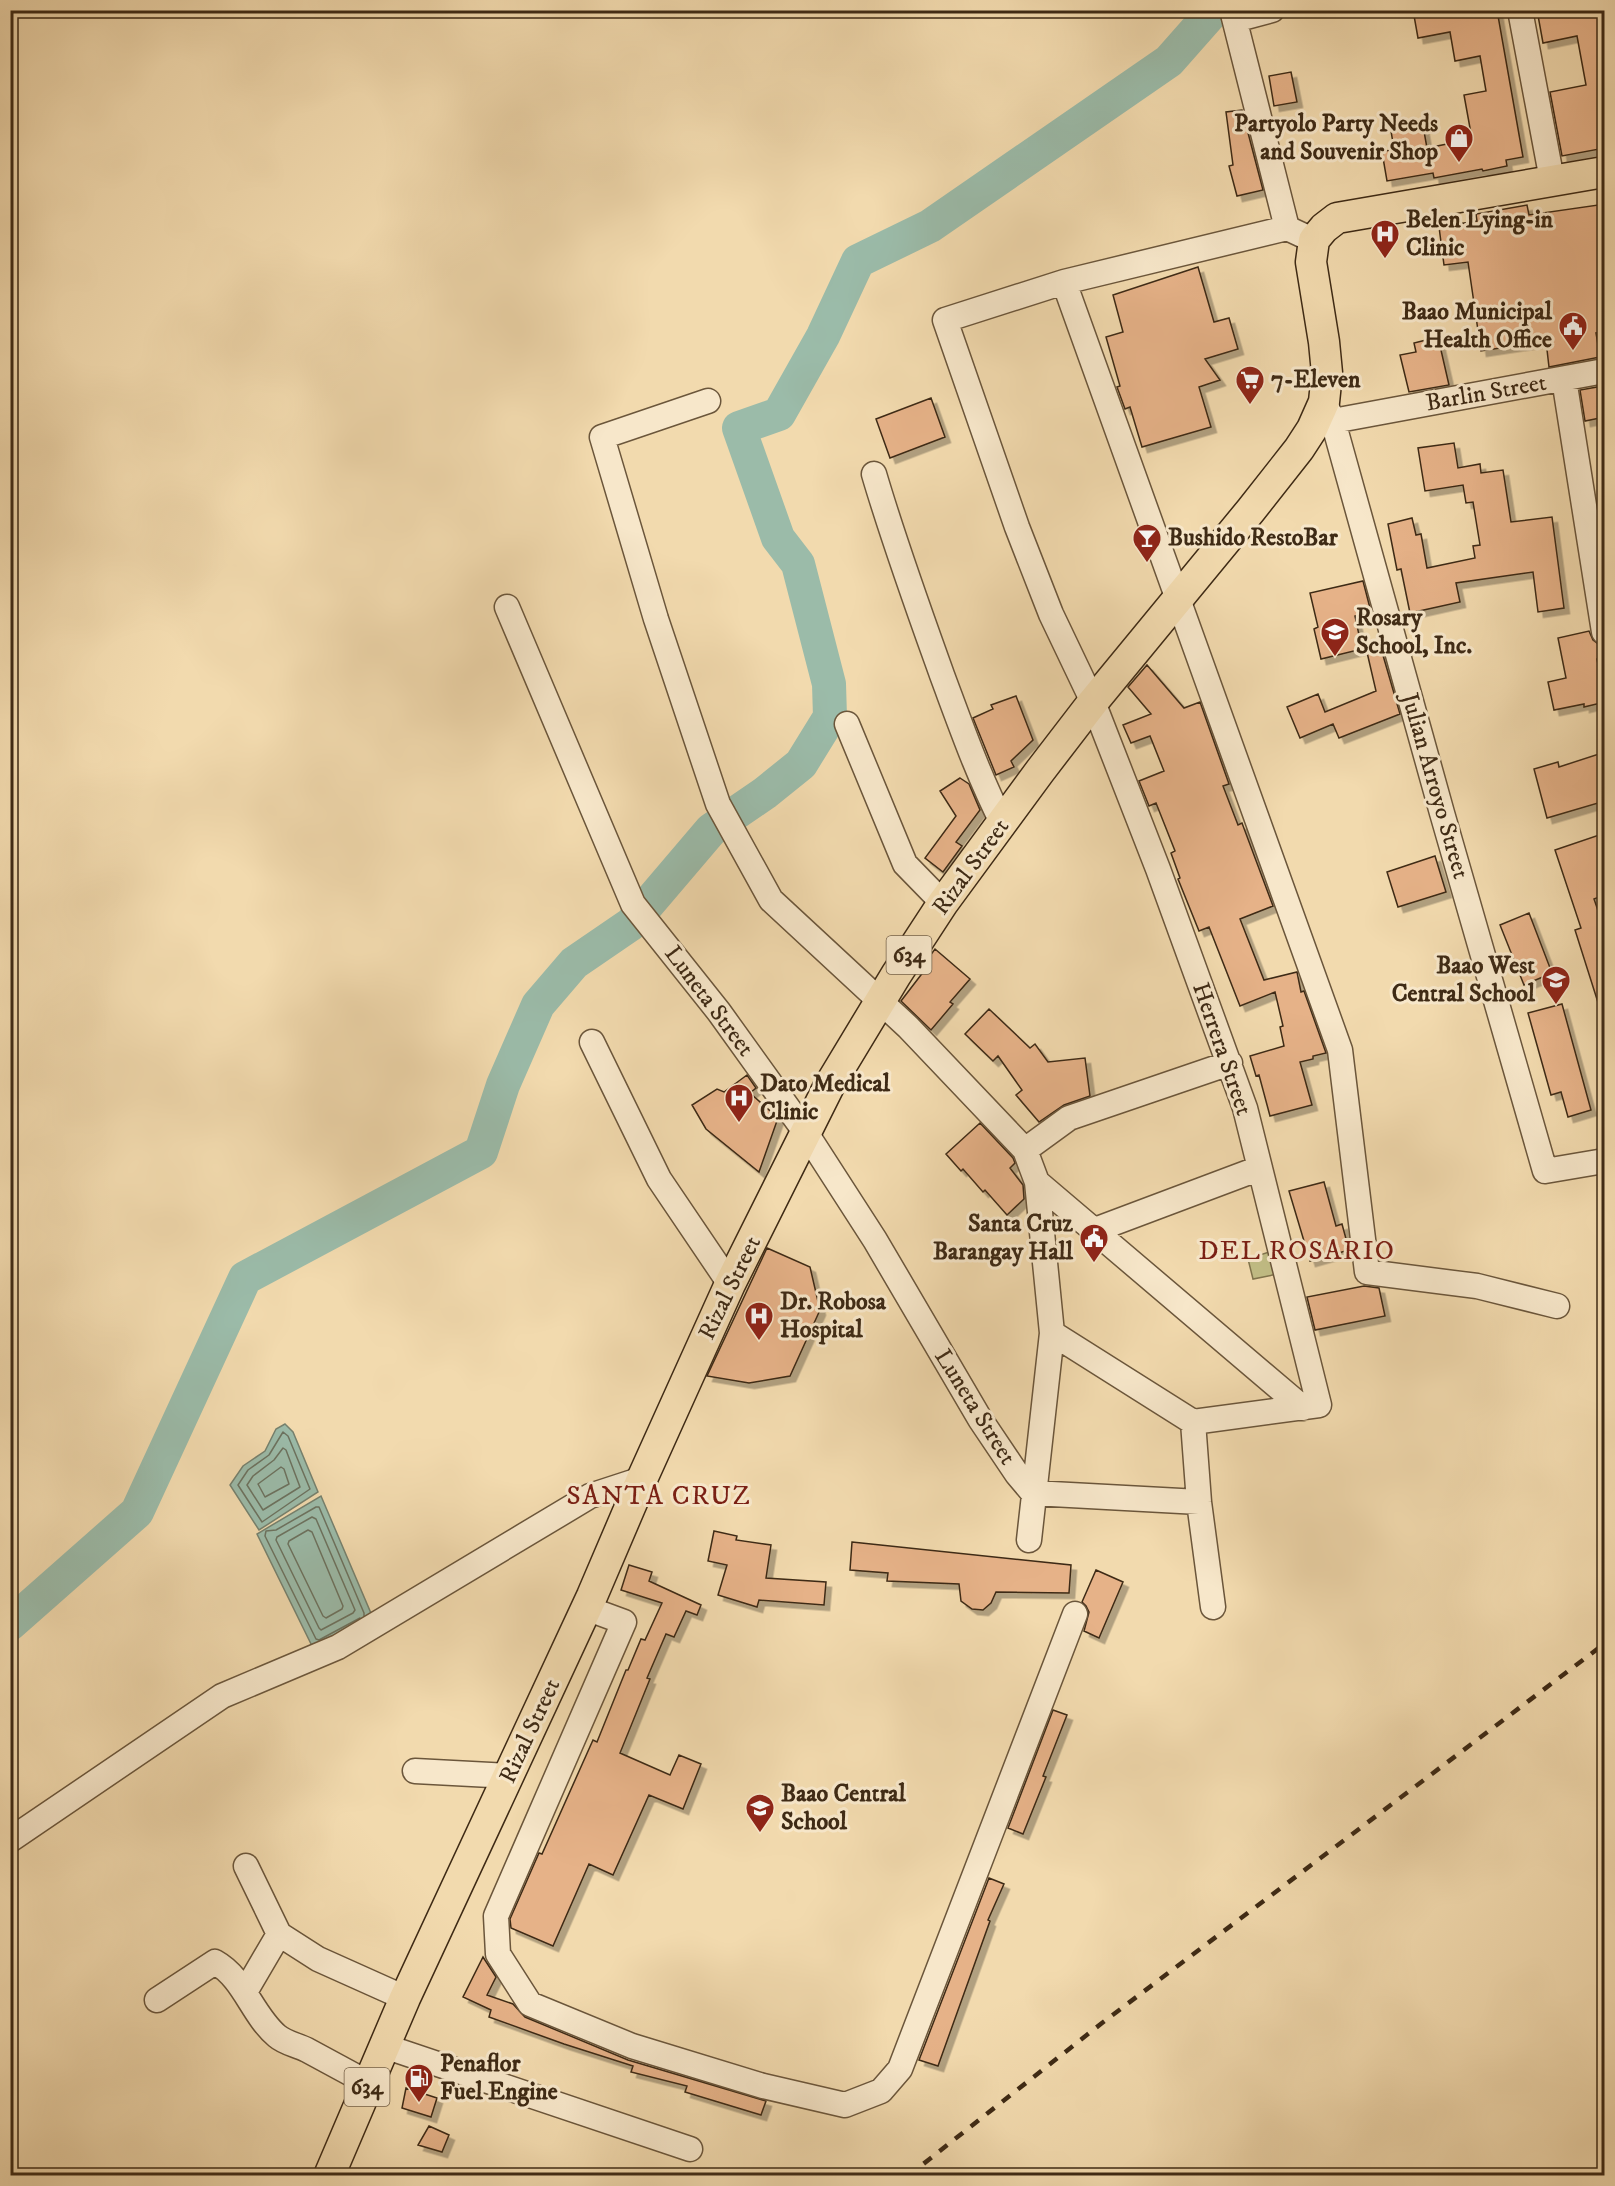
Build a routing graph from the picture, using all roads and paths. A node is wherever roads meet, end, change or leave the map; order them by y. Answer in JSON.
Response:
{"nodes":[{"id":1,"x":1272,"y":10,"type":"edge"},
{"id":2,"x":1520,"y":10,"type":"edge"},
{"id":3,"x":1233,"y":15,"type":"edge"},
{"id":4,"x":1605,"y":172,"type":"edge"},
{"id":5,"x":1552,"y":180,"type":"junction"},
{"id":6,"x":1287,"y":228,"type":"junction"},
{"id":7,"x":1314,"y":240,"type":"junction"},
{"id":8,"x":1064,"y":282,"type":"junction"},
{"id":9,"x":1605,"y":371,"type":"edge"},
{"id":10,"x":1564,"y":378,"type":"junction"},
{"id":11,"x":708,"y":401,"type":"dead end"},
{"id":12,"x":1329,"y":411,"type":"junction"},
{"id":13,"x":874,"y":474,"type":"dead end"},
{"id":14,"x":1179,"y":597,"type":"junction"},
{"id":15,"x":507,"y":607,"type":"dead end"},
{"id":16,"x":1605,"y":632,"type":"edge"},
{"id":17,"x":1093,"y":702,"type":"junction"},
{"id":18,"x":847,"y":724,"type":"dead end"},
{"id":19,"x":1003,"y":824,"type":"junction"},
{"id":20,"x":943,"y":903,"type":"junction"},
{"id":21,"x":879,"y":1002,"type":"junction"},
{"id":22,"x":592,"y":1042,"type":"dead end"},
{"id":23,"x":1230,"y":1063,"type":"junction"},
{"id":24,"x":806,"y":1133,"type":"junction"},
{"id":25,"x":1025,"y":1150,"type":"junction"},
{"id":26,"x":1605,"y":1161,"type":"edge"},
{"id":27,"x":1260,"y":1168,"type":"junction"},
{"id":28,"x":1037,"y":1182,"type":"junction"},
{"id":29,"x":1095,"y":1230,"type":"junction"},
{"id":30,"x":730,"y":1284,"type":"junction"},
{"id":31,"x":1557,"y":1306,"type":"dead end"},
{"id":32,"x":1052,"y":1333,"type":"junction"},
{"id":33,"x":1311,"y":1406,"type":"junction"},
{"id":34,"x":1193,"y":1422,"type":"junction"},
{"id":35,"x":642,"y":1479,"type":"junction"},
{"id":36,"x":1033,"y":1493,"type":"junction"},
{"id":37,"x":1199,"y":1502,"type":"junction"},
{"id":38,"x":1029,"y":1540,"type":"dead end"},
{"id":39,"x":1213,"y":1607,"type":"dead end"},
{"id":40,"x":586,"y":1608,"type":"junction"},
{"id":41,"x":1075,"y":1614,"type":"dead end"},
{"id":42,"x":415,"y":1771,"type":"dead end"},
{"id":43,"x":510,"y":1776,"type":"junction"},
{"id":44,"x":10,"y":1840,"type":"edge"},
{"id":45,"x":246,"y":1866,"type":"dead end"},
{"id":46,"x":279,"y":1934,"type":"junction"},
{"id":47,"x":244,"y":1992,"type":"junction"},
{"id":48,"x":405,"y":1998,"type":"junction"},
{"id":49,"x":157,"y":2001,"type":"dead end"},
{"id":50,"x":384,"y":2046,"type":"junction"},
{"id":51,"x":368,"y":2083,"type":"junction"},
{"id":52,"x":690,"y":2150,"type":"dead end"},
{"id":53,"x":329,"y":2175,"type":"edge"}],
"edges":[{"from":1,"to":3,"type":"street"},
{"from":2,"to":5,"type":"street"},
{"from":3,"to":6,"type":"street"},
{"from":4,"to":5,"type":"main road"},
{"from":5,"to":7,"type":"main road"},
{"from":6,"to":7,"type":"street"},
{"from":6,"to":8,"type":"street"},
{"from":7,"to":12,"type":"main road","name":"Rizal Street","number":"634"},
{"from":8,"to":14,"type":"street"},
{"from":8,"to":17,"type":"street","name":"Herrera Street"},
{"from":9,"to":10,"type":"street"},
{"from":10,"to":12,"type":"street","name":"Barlin Street"},
{"from":10,"to":16,"type":"street","name":"Barlin Street"},
{"from":11,"to":21,"type":"street"},
{"from":12,"to":14,"type":"main road","name":"Rizal Street","number":"634"},
{"from":12,"to":26,"type":"street","name":"Julian Arroyo Street"},
{"from":13,"to":19,"type":"street"},
{"from":14,"to":17,"type":"main road","name":"Rizal Street","number":"634"},
{"from":14,"to":31,"type":"street"},
{"from":15,"to":24,"type":"street","name":"Luneta Street"},
{"from":17,"to":19,"type":"main road","name":"Rizal Street","number":"634"},
{"from":17,"to":23,"type":"street","name":"Herrera Street"},
{"from":18,"to":20,"type":"street"},
{"from":19,"to":20,"type":"main road","name":"Rizal Street","number":"634"},
{"from":20,"to":21,"type":"main road","name":"Rizal Street","number":"634"},
{"from":21,"to":24,"type":"main road","name":"Rizal Street","number":"634"},
{"from":21,"to":25,"type":"street"},
{"from":22,"to":30,"type":"street"},
{"from":23,"to":25,"type":"street"},
{"from":23,"to":27,"type":"street","name":"Herrera Street"},
{"from":24,"to":30,"type":"main road","name":"Rizal Street","number":"634"},
{"from":24,"to":36,"type":"street","name":"Luneta Street"},
{"from":25,"to":28,"type":"street"},
{"from":27,"to":29,"type":"street"},
{"from":27,"to":33,"type":"street","name":"Herrera Street"},
{"from":28,"to":29,"type":"street"},
{"from":28,"to":32,"type":"street"},
{"from":29,"to":33,"type":"street"},
{"from":30,"to":35,"type":"main road","name":"Rizal Street","number":"634"},
{"from":32,"to":34,"type":"street"},
{"from":32,"to":36,"type":"street"},
{"from":33,"to":34,"type":"street"},
{"from":34,"to":37,"type":"street"},
{"from":35,"to":40,"type":"main road","name":"Rizal Street","number":"634"},
{"from":35,"to":44,"type":"street"},
{"from":36,"to":37,"type":"street"},
{"from":36,"to":38,"type":"street"},
{"from":37,"to":39,"type":"street"},
{"from":40,"to":41,"type":"street"},
{"from":40,"to":43,"type":"main road","name":"Rizal Street","number":"634"},
{"from":42,"to":43,"type":"street"},
{"from":43,"to":48,"type":"main road","name":"Rizal Street","number":"634"},
{"from":45,"to":46,"type":"street"},
{"from":46,"to":47,"type":"street"},
{"from":46,"to":48,"type":"street"},
{"from":47,"to":49,"type":"street"},
{"from":47,"to":51,"type":"street"},
{"from":48,"to":50,"type":"main road","number":"634"},
{"from":50,"to":51,"type":"main road","number":"634"},
{"from":50,"to":52,"type":"street"},
{"from":51,"to":53,"type":"main road","number":"634"}]}
